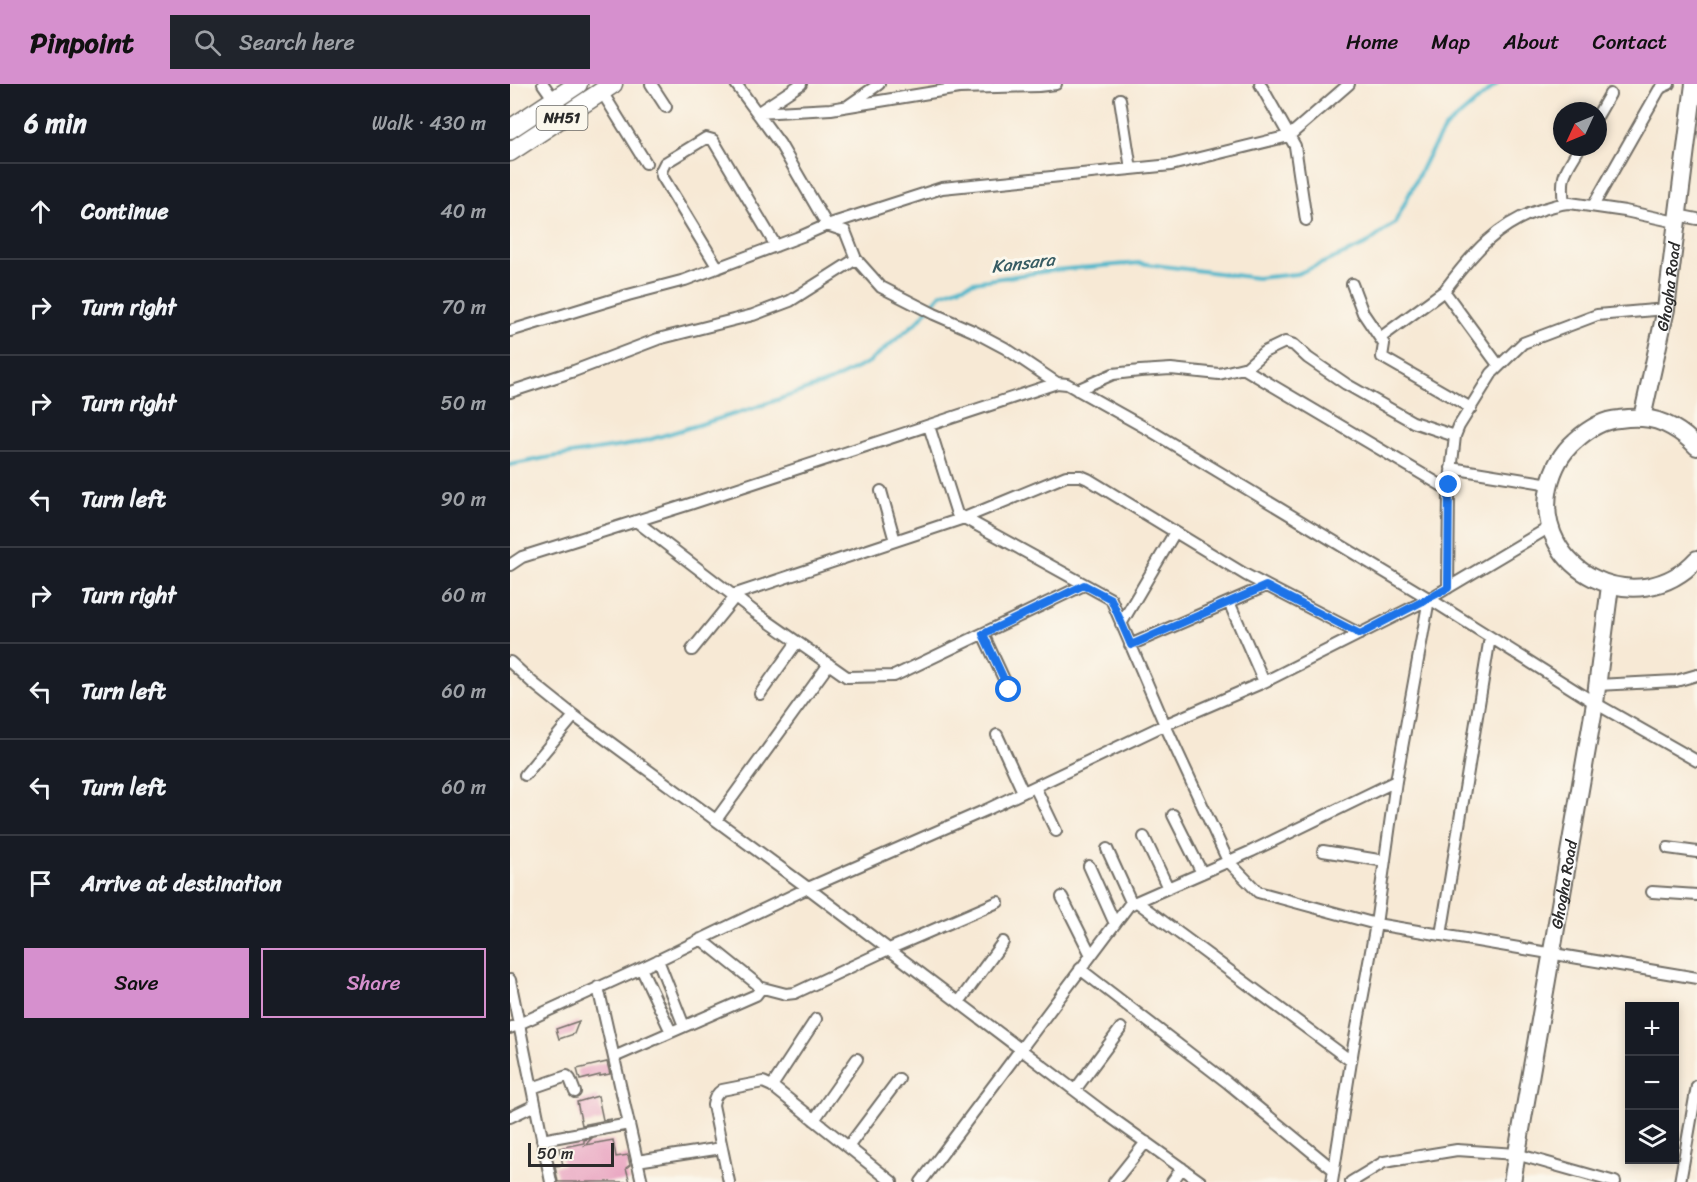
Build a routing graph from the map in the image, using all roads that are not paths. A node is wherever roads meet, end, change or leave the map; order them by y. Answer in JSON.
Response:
{"nodes":[{"id":1,"x":543,"y":84,"type":"edge"},
{"id":2,"x":578,"y":84,"type":"edge"},
{"id":3,"x":651,"y":84,"type":"edge"},
{"id":4,"x":801,"y":84,"type":"edge"},
{"id":5,"x":879,"y":84,"type":"edge"},
{"id":6,"x":1056,"y":84,"type":"edge"},
{"id":7,"x":1260,"y":84,"type":"edge"},
{"id":8,"x":1349,"y":84,"type":"edge"},
{"id":9,"x":1668,"y":84,"type":"edge"},
{"id":10,"x":1694,"y":84,"type":"edge"},
{"id":11,"x":740,"y":86,"type":"edge"},
{"id":12,"x":962,"y":86,"type":"edge"},
{"id":13,"x":608,"y":88,"type":"edge"},
{"id":14,"x":1610,"y":94,"type":"dead end"},
{"id":15,"x":1120,"y":99,"type":"dead end"},
{"id":16,"x":554,"y":100,"type":"junction"},
{"id":17,"x":1605,"y":102,"type":"edge"},
{"id":18,"x":666,"y":107,"type":"dead end"},
{"id":19,"x":846,"y":107,"type":"junction"},
{"id":20,"x":757,"y":113,"type":"junction"},
{"id":21,"x":565,"y":116,"type":"junction"},
{"id":22,"x":510,"y":129,"type":"edge"},
{"id":23,"x":1289,"y":136,"type":"junction"},
{"id":24,"x":510,"y":152,"type":"edge"},
{"id":25,"x":1575,"y":156,"type":"edge"},
{"id":26,"x":646,"y":163,"type":"dead end"},
{"id":27,"x":1131,"y":169,"type":"junction"},
{"id":28,"x":1564,"y":203,"type":"junction"},
{"id":29,"x":1593,"y":206,"type":"junction"},
{"id":30,"x":1677,"y":218,"type":"junction"},
{"id":31,"x":1697,"y":219,"type":"edge"},
{"id":32,"x":1306,"y":220,"type":"dead end"},
{"id":33,"x":827,"y":225,"type":"junction"},
{"id":34,"x":776,"y":246,"type":"junction"},
{"id":35,"x":856,"y":259,"type":"junction"},
{"id":36,"x":718,"y":268,"type":"junction"},
{"id":37,"x":1352,"y":284,"type":"dead end"},
{"id":38,"x":1444,"y":291,"type":"junction"},
{"id":39,"x":1665,"y":309,"type":"junction"},
{"id":40,"x":510,"y":331,"type":"edge"},
{"id":41,"x":1380,"y":338,"type":"junction"},
{"id":42,"x":1499,"y":366,"type":"junction"},
{"id":43,"x":1243,"y":368,"type":"junction"},
{"id":44,"x":1057,"y":383,"type":"junction"},
{"id":45,"x":1077,"y":390,"type":"junction"},
{"id":46,"x":510,"y":392,"type":"edge"},
{"id":47,"x":1471,"y":408,"type":"junction"},
{"id":48,"x":1642,"y":418,"type":"junction"},
{"id":49,"x":930,"y":426,"type":"junction"},
{"id":50,"x":1455,"y":436,"type":"junction"},
{"id":51,"x":1697,"y":447,"type":"edge"},
{"id":52,"x":1451,"y":468,"type":"junction"},
{"id":53,"x":1550,"y":483,"type":"junction"},
{"id":54,"x":1449,"y":490,"type":"junction"},
{"id":55,"x":881,"y":491,"type":"dead end"},
{"id":56,"x":963,"y":518,"type":"junction"},
{"id":57,"x":636,"y":521,"type":"junction"},
{"id":58,"x":1550,"y":527,"type":"junction"},
{"id":59,"x":1175,"y":532,"type":"junction"},
{"id":60,"x":895,"y":541,"type":"junction"},
{"id":61,"x":1697,"y":559,"type":"edge"},
{"id":62,"x":510,"y":565,"type":"edge"},
{"id":63,"x":1084,"y":585,"type":"junction"},
{"id":64,"x":1266,"y":586,"type":"junction"},
{"id":65,"x":1610,"y":586,"type":"junction"},
{"id":66,"x":1448,"y":588,"type":"junction"},
{"id":67,"x":734,"y":596,"type":"junction"},
{"id":68,"x":1429,"y":599,"type":"junction"},
{"id":69,"x":1229,"y":602,"type":"junction"},
{"id":70,"x":1121,"y":624,"type":"junction"},
{"id":71,"x":983,"y":634,"type":"junction"},
{"id":72,"x":1360,"y":634,"type":"junction"},
{"id":73,"x":1490,"y":637,"type":"junction"},
{"id":74,"x":797,"y":642,"type":"junction"},
{"id":75,"x":1131,"y":645,"type":"junction"},
{"id":76,"x":692,"y":650,"type":"dead end"},
{"id":77,"x":510,"y":662,"type":"edge"},
{"id":78,"x":829,"y":664,"type":"junction"},
{"id":79,"x":1697,"y":675,"type":"edge"},
{"id":80,"x":1264,"y":682,"type":"junction"},
{"id":81,"x":1598,"y":685,"type":"junction"},
{"id":82,"x":1009,"y":690,"type":"dead end"},
{"id":83,"x":760,"y":694,"type":"dead end"},
{"id":84,"x":1595,"y":703,"type":"junction"},
{"id":85,"x":574,"y":717,"type":"junction"},
{"id":86,"x":1165,"y":725,"type":"junction"},
{"id":87,"x":997,"y":735,"type":"dead end"},
{"id":88,"x":1697,"y":761,"type":"edge"},
{"id":89,"x":525,"y":776,"type":"dead end"},
{"id":90,"x":1396,"y":781,"type":"junction"},
{"id":91,"x":1035,"y":787,"type":"junction"},
{"id":92,"x":1023,"y":792,"type":"junction"},
{"id":93,"x":1173,"y":815,"type":"dead end"},
{"id":94,"x":716,"y":820,"type":"junction"},
{"id":95,"x":1056,"y":831,"type":"dead end"},
{"id":96,"x":1144,"y":837,"type":"dead end"},
{"id":97,"x":1668,"y":848,"type":"dead end"},
{"id":98,"x":1107,"y":849,"type":"dead end"},
{"id":99,"x":1323,"y":851,"type":"dead end"},
{"id":100,"x":1697,"y":852,"type":"edge"},
{"id":101,"x":1228,"y":861,"type":"junction"},
{"id":102,"x":1385,"y":861,"type":"junction"},
{"id":103,"x":1089,"y":866,"type":"dead end"},
{"id":104,"x":1202,"y":873,"type":"junction"},
{"id":105,"x":808,"y":888,"type":"junction"},
{"id":106,"x":1168,"y":888,"type":"junction"},
{"id":107,"x":1652,"y":892,"type":"dead end"},
{"id":108,"x":1697,"y":895,"type":"edge"},
{"id":109,"x":1062,"y":897,"type":"dead end"},
{"id":110,"x":999,"y":902,"type":"dead end"},
{"id":111,"x":1134,"y":903,"type":"junction"},
{"id":112,"x":1114,"y":924,"type":"junction"},
{"id":113,"x":1376,"y":924,"type":"junction"},
{"id":114,"x":1441,"y":935,"type":"junction"},
{"id":115,"x":701,"y":939,"type":"junction"},
{"id":116,"x":1003,"y":942,"type":"dead end"},
{"id":117,"x":889,"y":949,"type":"junction"},
{"id":118,"x":1551,"y":954,"type":"junction"},
{"id":119,"x":1091,"y":955,"type":"junction"},
{"id":120,"x":658,"y":960,"type":"junction"},
{"id":121,"x":641,"y":968,"type":"junction"},
{"id":122,"x":1080,"y":969,"type":"junction"},
{"id":123,"x":1697,"y":978,"type":"edge"},
{"id":124,"x":510,"y":980,"type":"edge"},
{"id":125,"x":598,"y":987,"type":"junction"},
{"id":126,"x":759,"y":987,"type":"junction"},
{"id":127,"x":959,"y":1002,"type":"junction"},
{"id":128,"x":816,"y":1019,"type":"dead end"},
{"id":129,"x":514,"y":1026,"type":"edge"},
{"id":130,"x":684,"y":1026,"type":"junction"},
{"id":131,"x":1121,"y":1028,"type":"dead end"},
{"id":132,"x":671,"y":1032,"type":"junction"},
{"id":133,"x":1020,"y":1048,"type":"junction"},
{"id":134,"x":614,"y":1057,"type":"junction"},
{"id":135,"x":857,"y":1059,"type":"dead end"},
{"id":136,"x":1351,"y":1061,"type":"junction"},
{"id":137,"x":899,"y":1079,"type":"dead end"},
{"id":138,"x":772,"y":1086,"type":"junction"},
{"id":139,"x":1697,"y":1086,"type":"edge"},
{"id":140,"x":532,"y":1088,"type":"junction"},
{"id":141,"x":1075,"y":1090,"type":"junction"},
{"id":142,"x":575,"y":1092,"type":"dead end"},
{"id":143,"x":535,"y":1105,"type":"junction"},
{"id":144,"x":510,"y":1117,"type":"edge"},
{"id":145,"x":814,"y":1120,"type":"junction"},
{"id":146,"x":629,"y":1124,"type":"junction"},
{"id":147,"x":542,"y":1140,"type":"junction"},
{"id":148,"x":1146,"y":1142,"type":"junction"},
{"id":149,"x":848,"y":1147,"type":"junction"},
{"id":150,"x":722,"y":1149,"type":"junction"},
{"id":151,"x":1516,"y":1154,"type":"junction"},
{"id":152,"x":637,"y":1161,"type":"junction"},
{"id":153,"x":1182,"y":1168,"type":"junction"},
{"id":154,"x":1334,"y":1170,"type":"junction"},
{"id":155,"x":550,"y":1182,"type":"edge"},
{"id":156,"x":642,"y":1182,"type":"edge"},
{"id":157,"x":729,"y":1182,"type":"edge"},
{"id":158,"x":892,"y":1182,"type":"edge"},
{"id":159,"x":921,"y":1182,"type":"edge"},
{"id":160,"x":1114,"y":1182,"type":"edge"},
{"id":161,"x":1172,"y":1182,"type":"edge"},
{"id":162,"x":1201,"y":1182,"type":"edge"},
{"id":163,"x":1332,"y":1182,"type":"edge"},
{"id":164,"x":1350,"y":1182,"type":"edge"},
{"id":165,"x":1512,"y":1182,"type":"edge"},
{"id":166,"x":1615,"y":1182,"type":"edge"},
{"id":167,"x":1680,"y":1182,"type":"edge"}],
"edges":[{"from":1,"to":16,"type":"street"},
{"from":2,"to":16,"type":"highway","number":"NH51"},
{"from":3,"to":18,"type":"street"},
{"from":4,"to":20,"type":"street"},
{"from":5,"to":19,"type":"street"},
{"from":6,"to":12,"type":"street"},
{"from":7,"to":23,"type":"street"},
{"from":8,"to":23,"type":"street"},
{"from":9,"to":29,"type":"street"},
{"from":10,"to":30,"type":"main road","name":"Ghogha Road"},
{"from":11,"to":20,"type":"street"},
{"from":12,"to":19,"type":"street"},
{"from":13,"to":21,"type":"highway","number":"NH51"},
{"from":13,"to":26,"type":"street"},
{"from":14,"to":17,"type":"street"},
{"from":15,"to":27,"type":"street"},
{"from":16,"to":21,"type":"street"},
{"from":16,"to":22,"type":"highway","number":"NH51"},
{"from":19,"to":20,"type":"street"},
{"from":20,"to":33,"type":"street"},
{"from":21,"to":24,"type":"highway","number":"NH51"},
{"from":23,"to":27,"type":"street"},
{"from":23,"to":32,"type":"street"},
{"from":25,"to":28,"type":"street"},
{"from":27,"to":33,"type":"street"},
{"from":28,"to":29,"type":"street"},
{"from":28,"to":38,"type":"street"},
{"from":29,"to":30,"type":"street"},
{"from":30,"to":31,"type":"street"},
{"from":30,"to":39,"type":"main road","name":"Ghogha Road"},
{"from":33,"to":34,"type":"street"},
{"from":33,"to":35,"type":"street"},
{"from":34,"to":36,"type":"street"},
{"from":34,"to":36,"type":"street"},
{"from":35,"to":44,"type":"street"},
{"from":35,"to":46,"type":"street"},
{"from":36,"to":40,"type":"street"},
{"from":37,"to":41,"type":"street"},
{"from":38,"to":41,"type":"street"},
{"from":38,"to":42,"type":"street"},
{"from":39,"to":42,"type":"street"},
{"from":39,"to":48,"type":"main road","name":"Ghogha Road"},
{"from":41,"to":47,"type":"street"},
{"from":42,"to":47,"type":"street"},
{"from":43,"to":45,"type":"street"},
{"from":43,"to":50,"type":"street"},
{"from":43,"to":54,"type":"street"},
{"from":44,"to":45,"type":"street"},
{"from":44,"to":49,"type":"street"},
{"from":45,"to":68,"type":"street"},
{"from":47,"to":50,"type":"street"},
{"from":48,"to":51,"type":"main road"},
{"from":48,"to":53,"type":"main road"},
{"from":49,"to":56,"type":"street"},
{"from":49,"to":57,"type":"street"},
{"from":50,"to":52,"type":"street"},
{"from":52,"to":53,"type":"street"},
{"from":52,"to":54,"type":"street"},
{"from":53,"to":58,"type":"main road"},
{"from":54,"to":66,"type":"street"},
{"from":55,"to":60,"type":"street"},
{"from":56,"to":59,"type":"street"},
{"from":56,"to":60,"type":"street"},
{"from":56,"to":63,"type":"street"},
{"from":57,"to":62,"type":"street"},
{"from":57,"to":67,"type":"street"},
{"from":58,"to":65,"type":"main road"},
{"from":58,"to":66,"type":"street"},
{"from":59,"to":64,"type":"street"},
{"from":59,"to":70,"type":"street"},
{"from":60,"to":67,"type":"street"},
{"from":61,"to":65,"type":"main road"},
{"from":63,"to":70,"type":"street"},
{"from":63,"to":71,"type":"street"},
{"from":64,"to":69,"type":"street"},
{"from":64,"to":72,"type":"street"},
{"from":65,"to":81,"type":"main road","name":"Ghogha Road"},
{"from":66,"to":68,"type":"street"},
{"from":67,"to":74,"type":"street"},
{"from":67,"to":76,"type":"street"},
{"from":68,"to":72,"type":"street"},
{"from":68,"to":73,"type":"street"},
{"from":68,"to":90,"type":"street"},
{"from":69,"to":75,"type":"street"},
{"from":69,"to":80,"type":"street"},
{"from":70,"to":75,"type":"street"},
{"from":71,"to":78,"type":"street"},
{"from":71,"to":82,"type":"street"},
{"from":72,"to":80,"type":"street"},
{"from":73,"to":84,"type":"street"},
{"from":73,"to":114,"type":"street"},
{"from":74,"to":78,"type":"street"},
{"from":74,"to":83,"type":"street"},
{"from":75,"to":86,"type":"street"},
{"from":77,"to":85,"type":"street"},
{"from":78,"to":94,"type":"street"},
{"from":79,"to":81,"type":"street"},
{"from":80,"to":86,"type":"street"},
{"from":81,"to":84,"type":"main road","name":"Ghogha Road"},
{"from":84,"to":88,"type":"street"},
{"from":84,"to":118,"type":"main road","name":"Ghogha Road"},
{"from":85,"to":89,"type":"street"},
{"from":85,"to":94,"type":"street"},
{"from":86,"to":91,"type":"street"},
{"from":86,"to":101,"type":"street"},
{"from":87,"to":92,"type":"street"},
{"from":90,"to":101,"type":"street"},
{"from":90,"to":102,"type":"street"},
{"from":91,"to":92,"type":"street"},
{"from":91,"to":95,"type":"street"},
{"from":92,"to":105,"type":"street"},
{"from":93,"to":104,"type":"street"},
{"from":94,"to":105,"type":"street"},
{"from":96,"to":106,"type":"street"},
{"from":97,"to":100,"type":"street"},
{"from":98,"to":111,"type":"street"},
{"from":99,"to":102,"type":"street"},
{"from":101,"to":104,"type":"street"},
{"from":101,"to":113,"type":"street"},
{"from":102,"to":113,"type":"street"},
{"from":103,"to":112,"type":"street"},
{"from":104,"to":106,"type":"street"},
{"from":105,"to":115,"type":"street"},
{"from":105,"to":117,"type":"street"},
{"from":106,"to":111,"type":"street"},
{"from":107,"to":108,"type":"street"},
{"from":109,"to":119,"type":"street"},
{"from":110,"to":117,"type":"street"},
{"from":111,"to":112,"type":"street"},
{"from":111,"to":136,"type":"street"},
{"from":112,"to":119,"type":"street"},
{"from":113,"to":114,"type":"street"},
{"from":113,"to":136,"type":"street"},
{"from":114,"to":118,"type":"street"},
{"from":115,"to":120,"type":"street"},
{"from":115,"to":126,"type":"street"},
{"from":116,"to":127,"type":"street"},
{"from":117,"to":126,"type":"street"},
{"from":117,"to":127,"type":"street"},
{"from":118,"to":123,"type":"street"},
{"from":118,"to":151,"type":"main road","name":"Ghogha Road"},
{"from":119,"to":122,"type":"street"},
{"from":120,"to":121,"type":"street"},
{"from":120,"to":130,"type":"street"},
{"from":121,"to":125,"type":"street"},
{"from":121,"to":132,"type":"street"},
{"from":122,"to":133,"type":"street"},
{"from":122,"to":154,"type":"street"},
{"from":124,"to":129,"type":"street"},
{"from":125,"to":129,"type":"street"},
{"from":125,"to":134,"type":"street"},
{"from":126,"to":130,"type":"street"},
{"from":127,"to":133,"type":"street"},
{"from":128,"to":138,"type":"street"},
{"from":129,"to":140,"type":"street"},
{"from":130,"to":132,"type":"street"},
{"from":131,"to":141,"type":"street"},
{"from":132,"to":134,"type":"street"},
{"from":133,"to":141,"type":"street"},
{"from":133,"to":159,"type":"street"},
{"from":134,"to":146,"type":"street"},
{"from":135,"to":145,"type":"street"},
{"from":136,"to":154,"type":"street"},
{"from":137,"to":149,"type":"street"},
{"from":138,"to":145,"type":"street"},
{"from":138,"to":150,"type":"street"},
{"from":139,"to":167,"type":"street"},
{"from":140,"to":142,"type":"street"},
{"from":140,"to":143,"type":"street"},
{"from":141,"to":148,"type":"street"},
{"from":143,"to":144,"type":"street"},
{"from":143,"to":147,"type":"street"},
{"from":145,"to":149,"type":"street"},
{"from":146,"to":147,"type":"street"},
{"from":146,"to":152,"type":"street"},
{"from":147,"to":155,"type":"street"},
{"from":148,"to":153,"type":"street"},
{"from":148,"to":160,"type":"street"},
{"from":149,"to":158,"type":"street"},
{"from":150,"to":152,"type":"street"},
{"from":150,"to":157,"type":"street"},
{"from":151,"to":164,"type":"street"},
{"from":151,"to":165,"type":"main road","name":"Ghogha Road"},
{"from":151,"to":166,"type":"street"},
{"from":152,"to":156,"type":"street"},
{"from":153,"to":161,"type":"street"},
{"from":153,"to":162,"type":"street"},
{"from":154,"to":163,"type":"street"}]}
